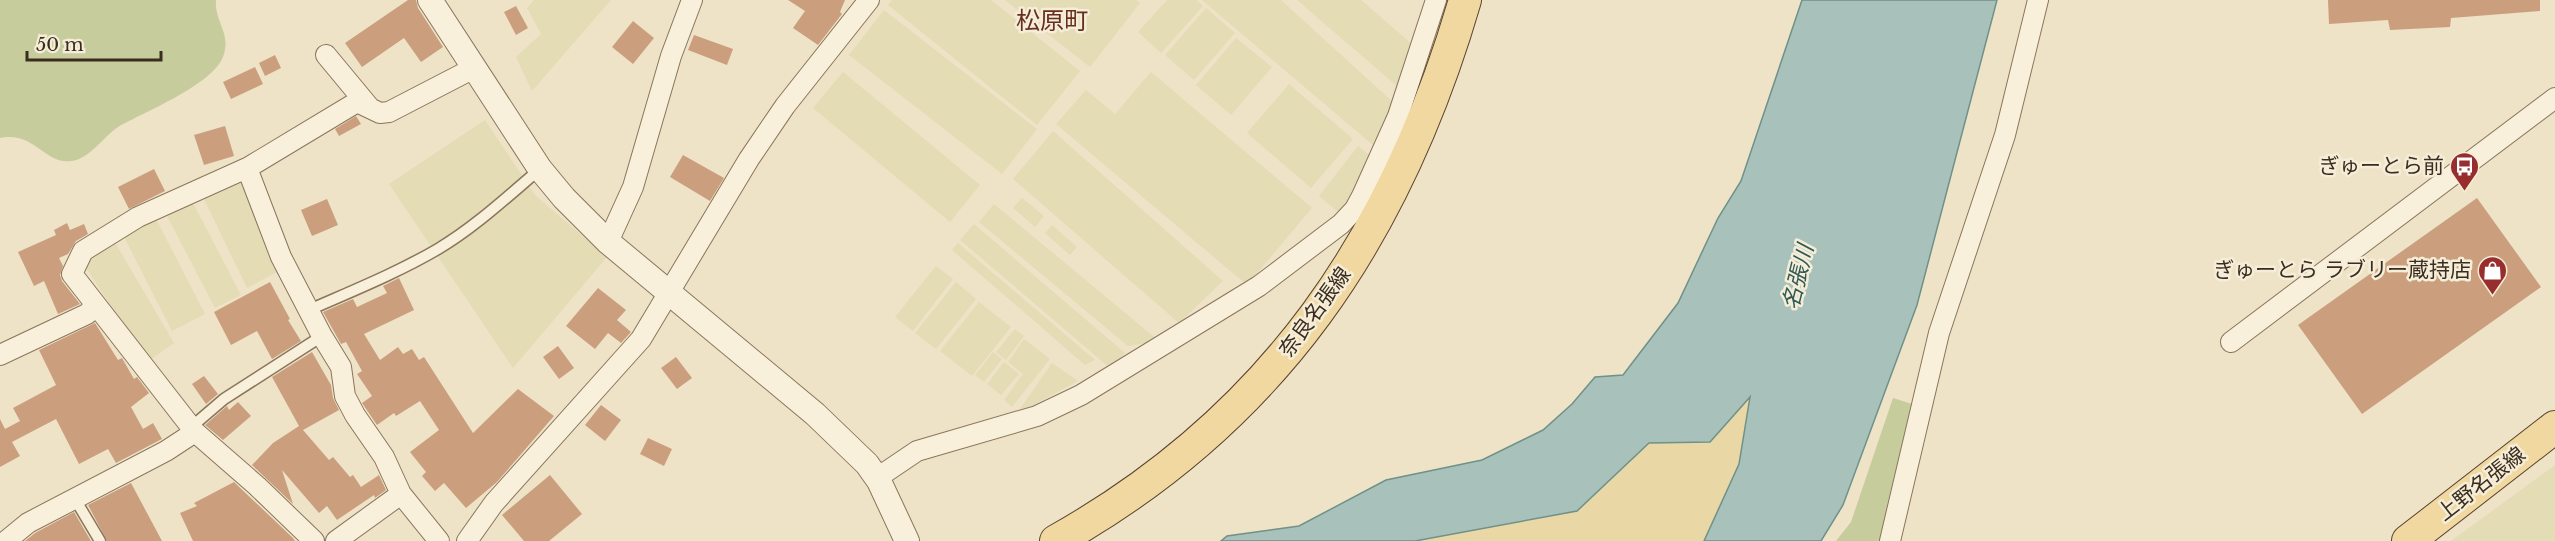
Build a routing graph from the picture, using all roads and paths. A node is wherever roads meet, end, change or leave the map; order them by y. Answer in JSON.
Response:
{"nodes":[{"id":1,"x":430,"y":0,"type":"edge"},
{"id":2,"x":692,"y":0,"type":"edge"},
{"id":3,"x":869,"y":0,"type":"edge"},
{"id":4,"x":1436,"y":0,"type":"edge"},
{"id":5,"x":1465,"y":0,"type":"edge"},
{"id":6,"x":2038,"y":0,"type":"edge"},
{"id":7,"x":326,"y":55,"type":"dead end"},
{"id":8,"x":474,"y":68,"type":"junction"},
{"id":9,"x":2555,"y":98,"type":"edge"},
{"id":10,"x":370,"y":108,"type":"junction"},
{"id":11,"x":247,"y":168,"type":"junction"},
{"id":12,"x":540,"y":170,"type":"junction"},
{"id":13,"x":608,"y":242,"type":"junction"},
{"id":14,"x":669,"y":293,"type":"junction"},
{"id":15,"x":95,"y":306,"type":"junction"},
{"id":16,"x":309,"y":310,"type":"junction"},
{"id":17,"x":322,"y":336,"type":"junction"},
{"id":18,"x":2231,"y":342,"type":"dead end"},
{"id":19,"x":0,"y":355,"type":"edge"},
{"id":20,"x":2555,"y":427,"type":"edge"},
{"id":21,"x":192,"y":428,"type":"junction"},
{"id":22,"x":877,"y":478,"type":"junction"},
{"id":23,"x":401,"y":494,"type":"junction"},
{"id":24,"x":75,"y":500,"type":"junction"},
{"id":25,"x":6,"y":541,"type":"edge"},
{"id":26,"x":100,"y":541,"type":"edge"},
{"id":27,"x":314,"y":541,"type":"edge"},
{"id":28,"x":336,"y":541,"type":"edge"},
{"id":29,"x":439,"y":541,"type":"edge"},
{"id":30,"x":467,"y":541,"type":"edge"},
{"id":31,"x":907,"y":541,"type":"edge"},
{"id":32,"x":1056,"y":541,"type":"edge"},
{"id":33,"x":1890,"y":541,"type":"edge"},
{"id":34,"x":2408,"y":541,"type":"edge"}],
"edges":[{"from":1,"to":8,"type":"street"},
{"from":2,"to":13,"type":"street"},
{"from":3,"to":14,"type":"street"},
{"from":4,"to":22,"type":"street"},
{"from":5,"to":32,"type":"main road","name":"奈良名張線"},
{"from":6,"to":33,"type":"street"},
{"from":7,"to":10,"type":"street"},
{"from":8,"to":10,"type":"street"},
{"from":8,"to":12,"type":"street"},
{"from":9,"to":18,"type":"street"},
{"from":10,"to":11,"type":"street"},
{"from":11,"to":15,"type":"street"},
{"from":11,"to":16,"type":"street"},
{"from":12,"to":13,"type":"street"},
{"from":12,"to":16,"type":"lane"},
{"from":13,"to":14,"type":"street"},
{"from":14,"to":22,"type":"street"},
{"from":14,"to":30,"type":"street"},
{"from":15,"to":19,"type":"street"},
{"from":15,"to":21,"type":"street"},
{"from":16,"to":17,"type":"street"},
{"from":17,"to":21,"type":"lane"},
{"from":17,"to":23,"type":"street"},
{"from":20,"to":34,"type":"main road","name":"上野名張線"},
{"from":21,"to":24,"type":"street"},
{"from":21,"to":27,"type":"street"},
{"from":22,"to":31,"type":"street"},
{"from":23,"to":28,"type":"street"},
{"from":23,"to":29,"type":"street"},
{"from":24,"to":25,"type":"street"},
{"from":24,"to":26,"type":"lane"}]}
